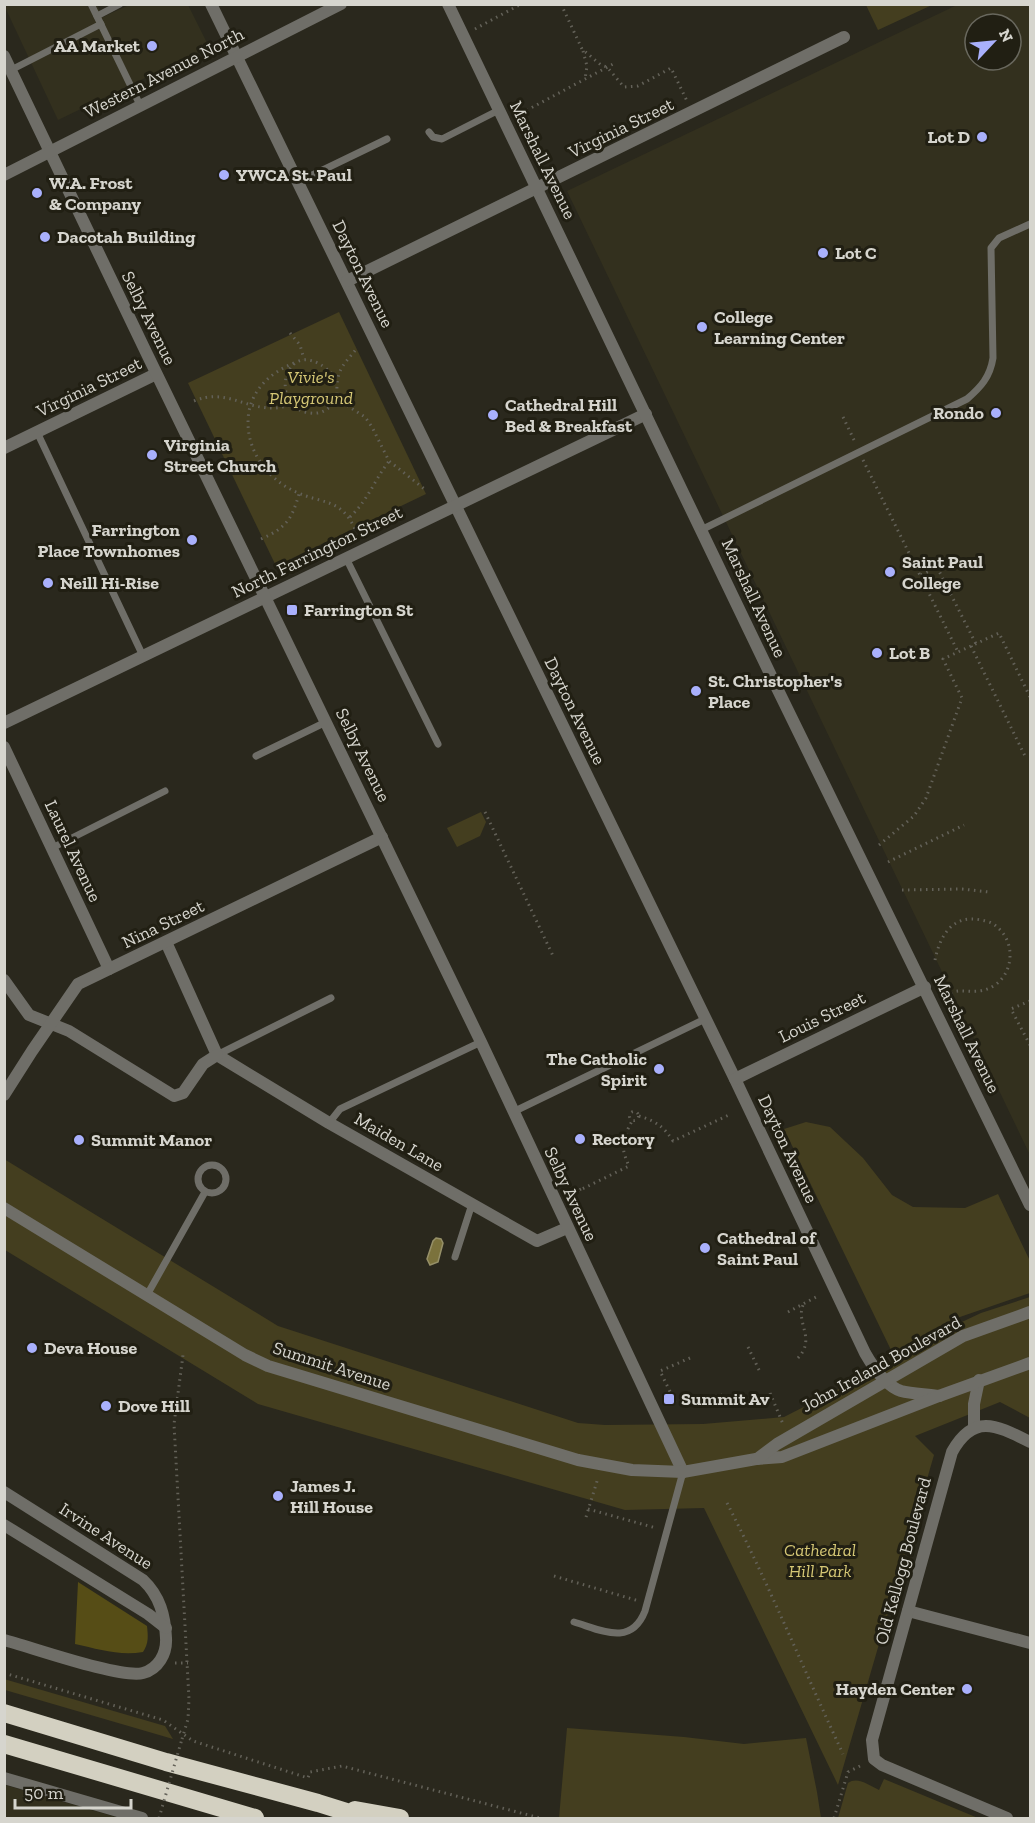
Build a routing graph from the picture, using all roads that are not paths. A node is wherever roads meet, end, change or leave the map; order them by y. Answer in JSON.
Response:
{"nodes":[{"id":1,"x":91,"y":4,"type":"edge"},
{"id":2,"x":120,"y":4,"type":"edge"},
{"id":3,"x":211,"y":4,"type":"edge"},
{"id":4,"x":341,"y":4,"type":"edge"},
{"id":5,"x":448,"y":4,"type":"edge"},
{"id":6,"x":97,"y":16,"type":"junction"},
{"id":7,"x":101,"y":24,"type":"junction"},
{"id":8,"x":844,"y":38,"type":"dead end"},
{"id":9,"x":4,"y":56,"type":"edge"},
{"id":10,"x":236,"y":57,"type":"junction"},
{"id":11,"x":11,"y":70,"type":"junction"},
{"id":12,"x":140,"y":105,"type":"junction"},
{"id":13,"x":499,"y":110,"type":"junction"},
{"id":14,"x":429,"y":132,"type":"dead end"},
{"id":15,"x":387,"y":139,"type":"dead end"},
{"id":16,"x":49,"y":152,"type":"junction"},
{"id":17,"x":4,"y":175,"type":"edge"},
{"id":18,"x":298,"y":182,"type":"junction"},
{"id":19,"x":537,"y":189,"type":"junction"},
{"id":20,"x":1030,"y":224,"type":"edge"},
{"id":21,"x":347,"y":281,"type":"junction"},
{"id":22,"x":156,"y":374,"type":"junction"},
{"id":23,"x":646,"y":414,"type":"junction"},
{"id":24,"x":37,"y":432,"type":"junction"},
{"id":25,"x":4,"y":448,"type":"edge"},
{"id":26,"x":455,"y":504,"type":"junction"},
{"id":27,"x":702,"y":530,"type":"junction"},
{"id":28,"x":346,"y":558,"type":"junction"},
{"id":29,"x":266,"y":597,"type":"junction"},
{"id":30,"x":143,"y":656,"type":"junction"},
{"id":31,"x":326,"y":722,"type":"junction"},
{"id":32,"x":4,"y":723,"type":"edge"},
{"id":33,"x":438,"y":744,"type":"dead end"},
{"id":34,"x":4,"y":747,"type":"edge"},
{"id":35,"x":256,"y":756,"type":"dead end"},
{"id":36,"x":165,"y":791,"type":"dead end"},
{"id":37,"x":382,"y":837,"type":"junction"},
{"id":38,"x":52,"y":848,"type":"junction"},
{"id":39,"x":166,"y":942,"type":"junction"},
{"id":40,"x":109,"y":969,"type":"junction"},
{"id":41,"x":4,"y":980,"type":"edge"},
{"id":42,"x":925,"y":987,"type":"junction"},
{"id":43,"x":331,"y":998,"type":"dead end"},
{"id":44,"x":705,"y":1019,"type":"junction"},
{"id":45,"x":51,"y":1023,"type":"junction"},
{"id":46,"x":481,"y":1042,"type":"junction"},
{"id":47,"x":217,"y":1055,"type":"junction"},
{"id":48,"x":735,"y":1079,"type":"junction"},
{"id":49,"x":4,"y":1095,"type":"edge"},
{"id":50,"x":513,"y":1112,"type":"junction"},
{"id":51,"x":329,"y":1123,"type":"junction"},
{"id":52,"x":205,"y":1191,"type":"junction"},
{"id":53,"x":472,"y":1204,"type":"junction"},
{"id":54,"x":1030,"y":1205,"type":"edge"},
{"id":55,"x":4,"y":1208,"type":"edge"},
{"id":56,"x":567,"y":1228,"type":"junction"},
{"id":57,"x":454,"y":1257,"type":"dead end"},
{"id":58,"x":147,"y":1295,"type":"junction"},
{"id":59,"x":1030,"y":1312,"type":"edge"},
{"id":60,"x":1030,"y":1363,"type":"edge"},
{"id":61,"x":886,"y":1380,"type":"junction"},
{"id":62,"x":979,"y":1380,"type":"junction"},
{"id":63,"x":939,"y":1396,"type":"junction"},
{"id":64,"x":974,"y":1427,"type":"junction"},
{"id":65,"x":1030,"y":1442,"type":"edge"},
{"id":66,"x":756,"y":1459,"type":"junction"},
{"id":67,"x":683,"y":1472,"type":"junction"},
{"id":68,"x":4,"y":1492,"type":"edge"},
{"id":69,"x":4,"y":1525,"type":"edge"},
{"id":70,"x":908,"y":1611,"type":"junction"},
{"id":71,"x":574,"y":1622,"type":"dead end"},
{"id":72,"x":166,"y":1628,"type":"junction"},
{"id":73,"x":4,"y":1640,"type":"edge"},
{"id":74,"x":1030,"y":1643,"type":"edge"},
{"id":75,"x":4,"y":1713,"type":"edge"},
{"id":76,"x":4,"y":1744,"type":"edge"},
{"id":77,"x":4,"y":1778,"type":"edge"},
{"id":78,"x":318,"y":1803,"type":"junction"},
{"id":79,"x":142,"y":1818,"type":"edge"},
{"id":80,"x":255,"y":1818,"type":"edge"},
{"id":81,"x":366,"y":1818,"type":"edge"},
{"id":82,"x":400,"y":1818,"type":"edge"},
{"id":83,"x":1007,"y":1818,"type":"edge"}],
"edges":[{"from":1,"to":6,"type":"lane"},
{"from":2,"to":6,"type":"lane"},
{"from":3,"to":10,"type":"street","name":"Dayton Avenue"},
{"from":4,"to":10,"type":"street","name":"Western Avenue North"},
{"from":5,"to":13,"type":"street","name":"Marshall Avenue"},
{"from":6,"to":7,"type":"lane"},
{"from":7,"to":11,"type":"lane"},
{"from":7,"to":12,"type":"lane"},
{"from":8,"to":19,"type":"street","name":"Virginia Street"},
{"from":9,"to":11,"type":"street","name":"Selby Avenue"},
{"from":10,"to":12,"type":"street","name":"Western Avenue North"},
{"from":10,"to":18,"type":"street","name":"Dayton Avenue"},
{"from":11,"to":16,"type":"street","name":"Selby Avenue"},
{"from":12,"to":16,"type":"street","name":"Western Avenue North"},
{"from":13,"to":14,"type":"lane"},
{"from":13,"to":19,"type":"street","name":"Marshall Avenue"},
{"from":15,"to":18,"type":"lane"},
{"from":16,"to":17,"type":"street","name":"Western Avenue North"},
{"from":16,"to":22,"type":"street","name":"Selby Avenue"},
{"from":18,"to":21,"type":"street","name":"Dayton Avenue"},
{"from":19,"to":21,"type":"street","name":"Virginia Street"},
{"from":19,"to":23,"type":"street","name":"Marshall Avenue"},
{"from":20,"to":27,"type":"lane"},
{"from":21,"to":26,"type":"street","name":"Dayton Avenue"},
{"from":22,"to":24,"type":"street","name":"Virginia Street"},
{"from":22,"to":29,"type":"street","name":"Selby Avenue"},
{"from":23,"to":26,"type":"street","name":"North Farrington Street"},
{"from":23,"to":27,"type":"street","name":"Marshall Avenue"},
{"from":24,"to":25,"type":"street","name":"Virginia Street"},
{"from":24,"to":30,"type":"lane"},
{"from":26,"to":28,"type":"street","name":"North Farrington Street"},
{"from":26,"to":44,"type":"street","name":"Dayton Avenue"},
{"from":27,"to":42,"type":"street","name":"Marshall Avenue"},
{"from":28,"to":29,"type":"street","name":"North Farrington Street"},
{"from":28,"to":33,"type":"lane"},
{"from":29,"to":30,"type":"street","name":"North Farrington Street"},
{"from":29,"to":31,"type":"street","name":"Selby Avenue"},
{"from":30,"to":32,"type":"street","name":"North Farrington Street"},
{"from":31,"to":35,"type":"lane"},
{"from":31,"to":37,"type":"street","name":"Selby Avenue"},
{"from":34,"to":38,"type":"street","name":"Laurel Avenue"},
{"from":36,"to":38,"type":"lane"},
{"from":37,"to":39,"type":"street","name":"Nina Street"},
{"from":37,"to":46,"type":"street","name":"Selby Avenue"},
{"from":38,"to":40,"type":"street","name":"Laurel Avenue"},
{"from":39,"to":40,"type":"street","name":"Nina Street"},
{"from":39,"to":47,"type":"street"},
{"from":40,"to":45,"type":"street","name":"Nina Street"},
{"from":41,"to":45,"type":"street"},
{"from":42,"to":48,"type":"street","name":"Louis Street"},
{"from":42,"to":54,"type":"street","name":"Marshall Avenue"},
{"from":43,"to":47,"type":"lane"},
{"from":44,"to":48,"type":"street","name":"Dayton Avenue"},
{"from":44,"to":50,"type":"lane"},
{"from":45,"to":47,"type":"street"},
{"from":45,"to":49,"type":"street","name":"Nina Street"},
{"from":46,"to":50,"type":"street","name":"Selby Avenue"},
{"from":46,"to":51,"type":"lane"},
{"from":47,"to":51,"type":"street","name":"Maiden Lane"},
{"from":48,"to":61,"type":"street","name":"Dayton Avenue"},
{"from":50,"to":56,"type":"street","name":"Selby Avenue"},
{"from":51,"to":53,"type":"street","name":"Maiden Lane"},
{"from":52,"to":52,"type":"lane"},
{"from":52,"to":58,"type":"lane"},
{"from":53,"to":56,"type":"street","name":"Maiden Lane"},
{"from":53,"to":57,"type":"lane"},
{"from":55,"to":58,"type":"street","name":"Summit Avenue"},
{"from":56,"to":67,"type":"street","name":"Selby Avenue"},
{"from":58,"to":67,"type":"street","name":"Summit Avenue"},
{"from":59,"to":61,"type":"street","name":"John Ireland Boulevard"},
{"from":60,"to":62,"type":"street","name":"John Ireland Boulevard"},
{"from":61,"to":63,"type":"street","name":"Dayton Avenue"},
{"from":61,"to":66,"type":"street","name":"John Ireland Boulevard"},
{"from":62,"to":63,"type":"street","name":"John Ireland Boulevard"},
{"from":62,"to":64,"type":"street"},
{"from":63,"to":66,"type":"street","name":"John Ireland Boulevard"},
{"from":64,"to":65,"type":"street"},
{"from":64,"to":70,"type":"street","name":"Old Kellogg Boulevard"},
{"from":66,"to":67,"type":"street","name":"John Ireland Boulevard"},
{"from":67,"to":71,"type":"lane"},
{"from":68,"to":72,"type":"street","name":"Irvine Avenue"},
{"from":69,"to":72,"type":"street"},
{"from":70,"to":74,"type":"street"},
{"from":70,"to":83,"type":"street","name":"Old Kellogg Boulevard"},
{"from":72,"to":73,"type":"street","name":"Irvine Avenue"},
{"from":75,"to":78,"type":"highway"},
{"from":76,"to":80,"type":"highway"},
{"from":77,"to":79,"type":"street"},
{"from":78,"to":81,"type":"highway"},
{"from":78,"to":82,"type":"highway"}]}
